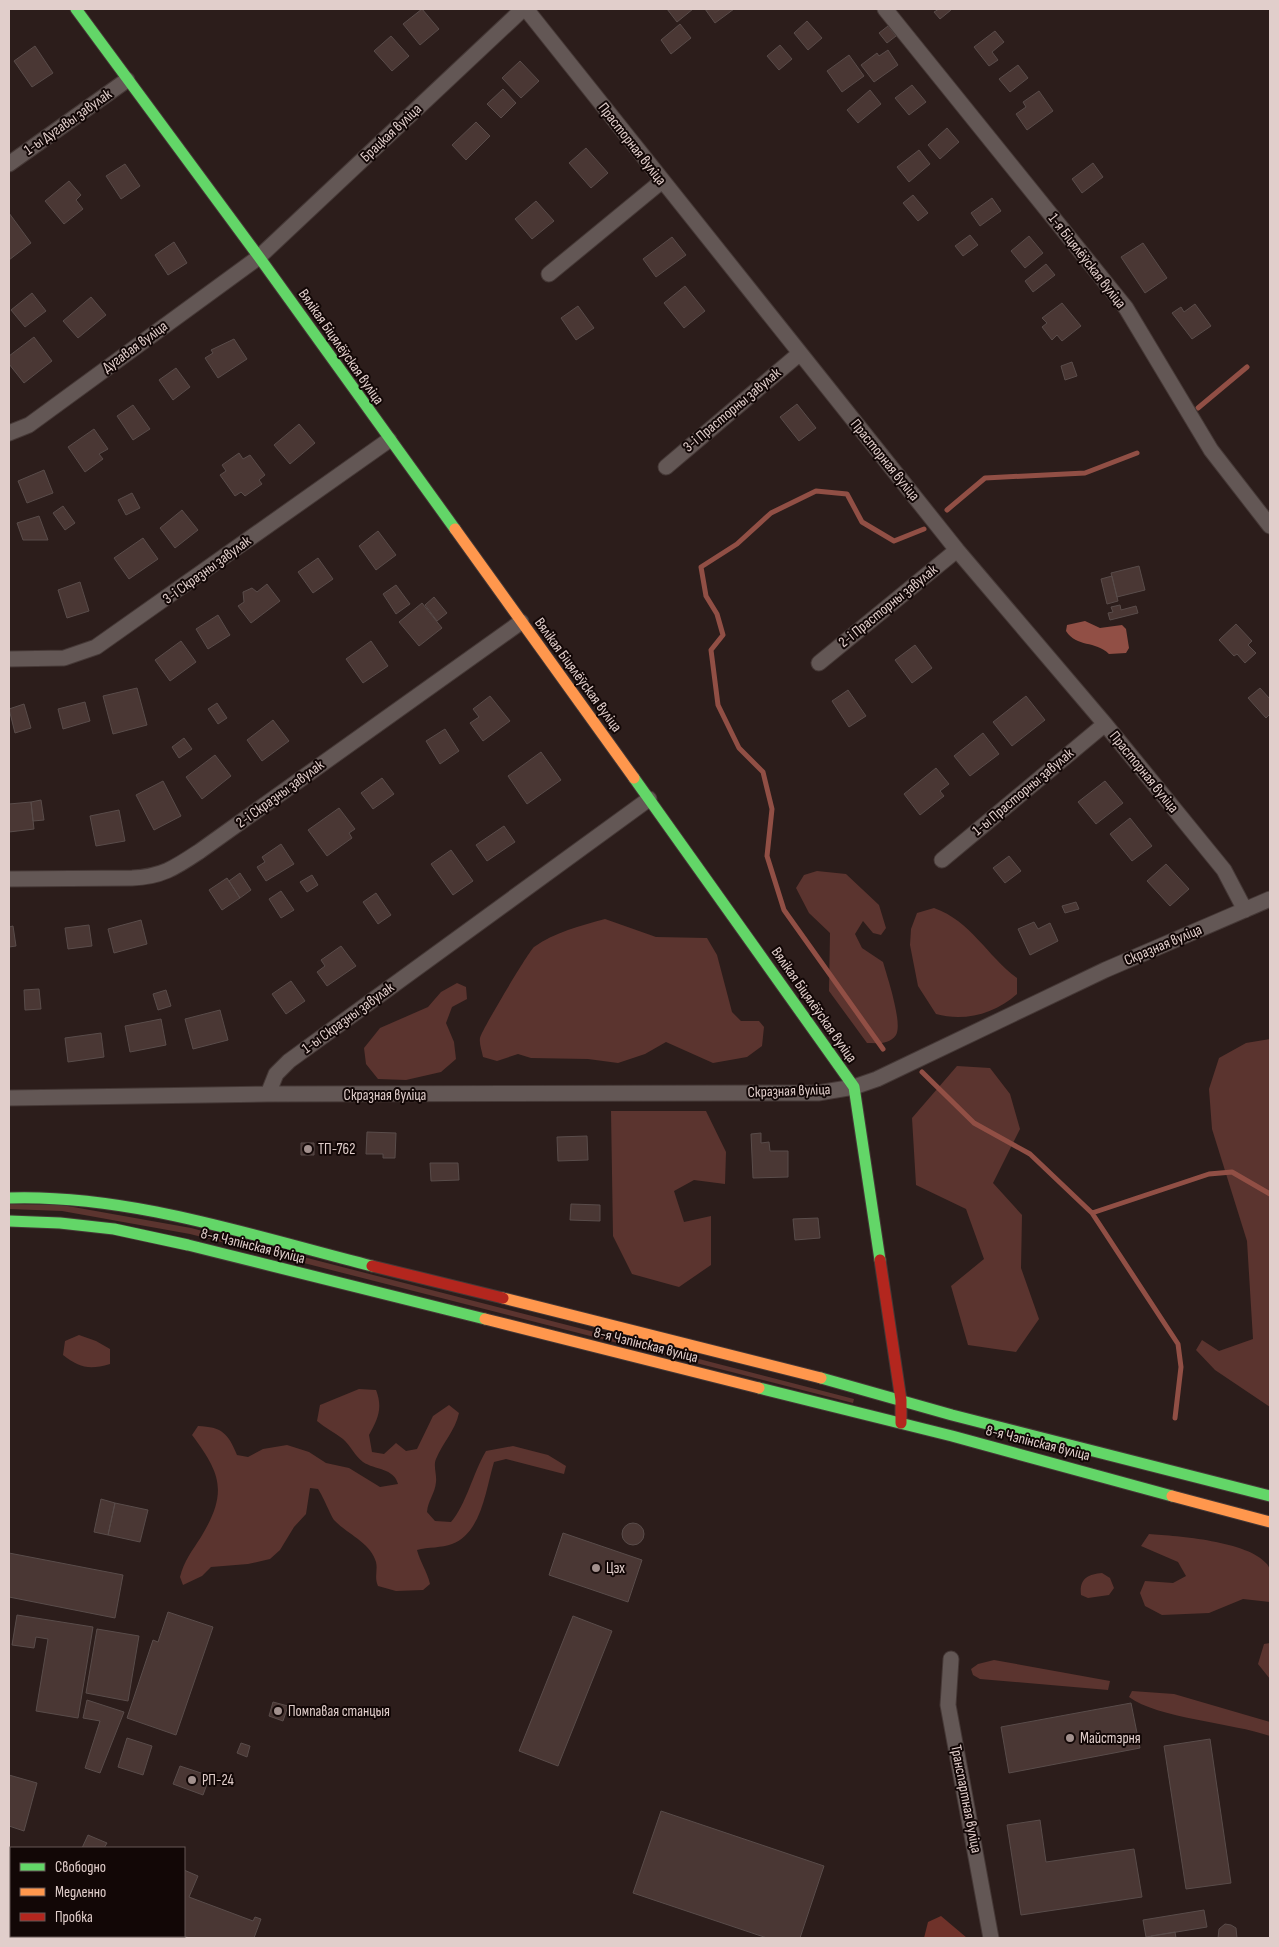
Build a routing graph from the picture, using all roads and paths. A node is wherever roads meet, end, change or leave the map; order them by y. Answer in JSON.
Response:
{"nodes":[{"id":1,"x":76,"y":9,"type":"edge"},
{"id":2,"x":525,"y":9,"type":"edge"},
{"id":3,"x":885,"y":9,"type":"edge"},
{"id":4,"x":128,"y":80,"type":"junction"},
{"id":5,"x":9,"y":164,"type":"edge"},
{"id":6,"x":662,"y":182,"type":"junction"},
{"id":7,"x":259,"y":258,"type":"junction"},
{"id":8,"x":549,"y":274,"type":"dead end"},
{"id":9,"x":799,"y":354,"type":"junction"},
{"id":10,"x":9,"y":433,"type":"edge"},
{"id":11,"x":389,"y":440,"type":"junction"},
{"id":12,"x":666,"y":467,"type":"dead end"},
{"id":13,"x":1270,"y":526,"type":"edge"},
{"id":14,"x":957,"y":550,"type":"junction"},
{"id":15,"x":521,"y":622,"type":"junction"},
{"id":16,"x":9,"y":659,"type":"edge"},
{"id":17,"x":819,"y":663,"type":"dead end"},
{"id":18,"x":1105,"y":724,"type":"junction"},
{"id":19,"x":649,"y":799,"type":"junction"},
{"id":20,"x":942,"y":860,"type":"dead end"},
{"id":21,"x":9,"y":879,"type":"edge"},
{"id":22,"x":1270,"y":899,"type":"edge"},
{"id":23,"x":1245,"y":910,"type":"junction"},
{"id":24,"x":854,"y":1087,"type":"junction"},
{"id":25,"x":268,"y":1094,"type":"junction"},
{"id":26,"x":9,"y":1098,"type":"edge"},
{"id":27,"x":9,"y":1198,"type":"edge"},
{"id":28,"x":9,"y":1221,"type":"edge"},
{"id":29,"x":901,"y":1400,"type":"junction"},
{"id":30,"x":901,"y":1423,"type":"junction"},
{"id":31,"x":1270,"y":1496,"type":"edge"},
{"id":32,"x":1270,"y":1522,"type":"edge"},
{"id":33,"x":951,"y":1659,"type":"dead end"},
{"id":34,"x":991,"y":1938,"type":"edge"}],
"edges":[{"from":1,"to":4,"type":"main road","name":"Вялікая Біцялёўская вуліца"},
{"from":2,"to":6,"type":"street","name":"Прасторная вуліца"},
{"from":2,"to":7,"type":"street","name":"Брацкая вуліца"},
{"from":3,"to":13,"type":"street","name":"1-я Біцялёўская вуліца"},
{"from":4,"to":5,"type":"street","name":"1-ы Дугавы завулак"},
{"from":4,"to":7,"type":"main road","name":"Вялікая Біцялёўская вуліца"},
{"from":6,"to":8,"type":"street"},
{"from":6,"to":9,"type":"street","name":"Прасторная вуліца"},
{"from":7,"to":10,"type":"street","name":"Дугавая вуліца"},
{"from":7,"to":11,"type":"main road","name":"Вялікая Біцялёўская вуліца"},
{"from":9,"to":12,"type":"street","name":"3-і Прасторны завулак"},
{"from":9,"to":14,"type":"street","name":"Прасторная вуліца"},
{"from":11,"to":15,"type":"main road","name":"Вялікая Біцялёўская вуліца"},
{"from":11,"to":16,"type":"street","name":"3-і Скразны завулак"},
{"from":14,"to":17,"type":"street","name":"2-і Прасторны завулак"},
{"from":14,"to":18,"type":"street","name":"Прасторная вуліца"},
{"from":15,"to":19,"type":"main road","name":"Вялікая Біцялёўская вуліца"},
{"from":15,"to":21,"type":"street","name":"2-і Скразны завулак"},
{"from":18,"to":20,"type":"street","name":"1-ы Прасторны завулак"},
{"from":18,"to":23,"type":"street","name":"Прасторная вуліца"},
{"from":19,"to":24,"type":"main road","name":"Вялікая Біцялёўская вуліца"},
{"from":19,"to":25,"type":"street","name":"1-ы Скразны завулак"},
{"from":22,"to":23,"type":"street","name":"Скразная вуліца"},
{"from":23,"to":24,"type":"street","name":"Скразная вуліца"},
{"from":24,"to":25,"type":"street","name":"Скразная вуліца"},
{"from":24,"to":29,"type":"main road","name":"Вялікая Біцялёўская вуліца"},
{"from":25,"to":26,"type":"street"},
{"from":27,"to":29,"type":"main road","name":"8-я Чэпінская вуліца"},
{"from":28,"to":30,"type":"main road","name":"8-я Чэпінская вуліца"},
{"from":29,"to":30,"type":"main road","name":"Вялікая Біцялёўская вуліца"},
{"from":29,"to":31,"type":"main road","name":"8-я Чэпінская вуліца"},
{"from":30,"to":32,"type":"main road","name":"8-я Чэпінская вуліца"},
{"from":33,"to":34,"type":"street","name":"Транспартная вуліца"}]}
